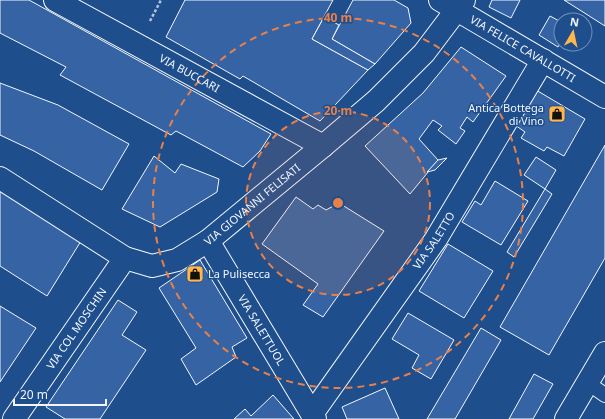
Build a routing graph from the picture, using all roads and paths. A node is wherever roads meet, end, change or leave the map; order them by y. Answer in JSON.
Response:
{"nodes":[{"id":1,"x":55,"y":0,"type":"edge"},
{"id":2,"x":454,"y":3,"type":"edge"},
{"id":3,"x":543,"y":60,"type":"junction"},
{"id":4,"x":605,"y":97,"type":"edge"},
{"id":5,"x":324,"y":146,"type":"junction"},
{"id":6,"x":0,"y":178,"type":"edge"},
{"id":7,"x":208,"y":241,"type":"junction"},
{"id":8,"x":125,"y":258,"type":"junction"},
{"id":9,"x":605,"y":353,"type":"edge"},
{"id":10,"x":596,"y":389,"type":"edge"},
{"id":11,"x":314,"y":417,"type":"edge"},
{"id":12,"x":14,"y":419,"type":"edge"},
{"id":13,"x":566,"y":419,"type":"edge"}],
"edges":[{"from":1,"to":5,"type":"street","name":"VIA BUCCARI"},
{"from":2,"to":3,"type":"street","name":"VIA FELICE CAVALLOTTI"},
{"from":2,"to":5,"type":"street","name":"VIA GIOVANNI FELISATI"},
{"from":3,"to":4,"type":"street","name":"VIA FELICE CAVALLOTTI"},
{"from":3,"to":11,"type":"street","name":"VIA SALETTO"},
{"from":5,"to":7,"type":"street","name":"VIA GIOVANNI FELISATI"},
{"from":6,"to":8,"type":"street","name":"VIA GIOVANNI FELISATI"},
{"from":7,"to":8,"type":"street","name":"VIA GIOVANNI FELISATI"},
{"from":7,"to":11,"type":"street","name":"VIA SALETTUOL"},
{"from":8,"to":12,"type":"street","name":"VIA COL MOSCHIN"},
{"from":9,"to":10,"type":"street"},
{"from":10,"to":13,"type":"street"}]}
